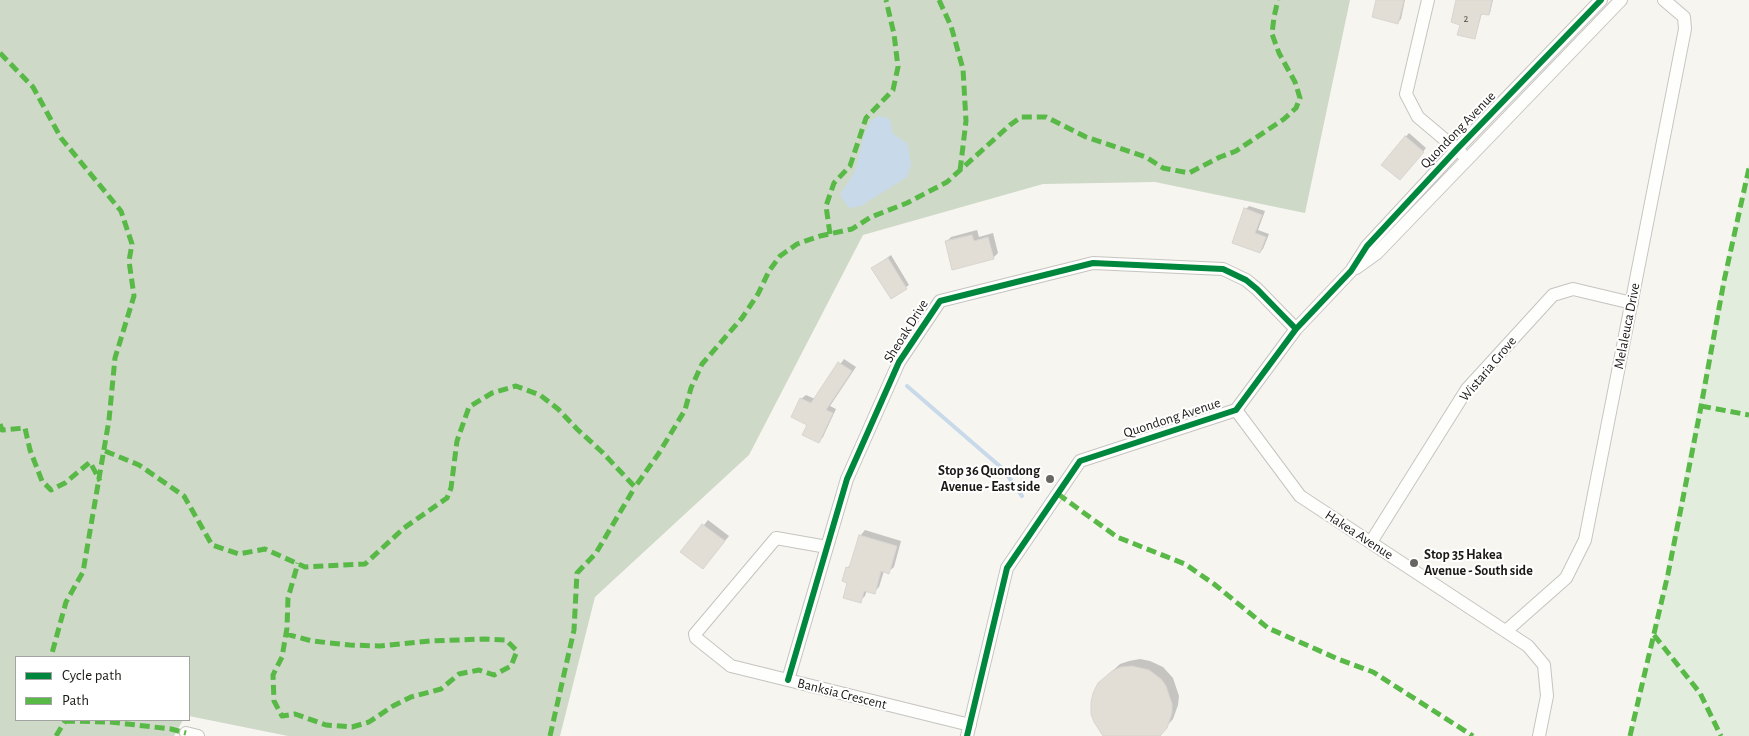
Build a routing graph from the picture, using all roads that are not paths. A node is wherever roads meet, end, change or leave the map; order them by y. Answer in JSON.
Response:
{"nodes":[{"id":1,"x":1428,"y":0,"type":"edge"},
{"id":2,"x":1601,"y":0,"type":"edge"},
{"id":3,"x":1621,"y":0,"type":"edge"},
{"id":4,"x":1664,"y":0,"type":"edge"},
{"id":5,"x":1457,"y":149,"type":"junction"},
{"id":6,"x":1467,"y":159,"type":"junction"},
{"id":7,"x":1351,"y":271,"type":"junction"},
{"id":8,"x":1632,"y":303,"type":"junction"},
{"id":9,"x":1296,"y":329,"type":"junction"},
{"id":10,"x":1236,"y":410,"type":"junction"},
{"id":11,"x":1370,"y":542,"type":"junction"},
{"id":12,"x":827,"y":547,"type":"junction"},
{"id":13,"x":1506,"y":631,"type":"junction"},
{"id":14,"x":788,"y":680,"type":"junction"},
{"id":15,"x":969,"y":731,"type":"edge"},
{"id":16,"x":1539,"y":736,"type":"edge"}],
"edges":[{"from":1,"to":5,"type":"street"},
{"from":2,"to":5,"type":"street","name":"Quondong Avenue"},
{"from":3,"to":6,"type":"street","name":"Quondong Avenue"},
{"from":4,"to":8,"type":"street","name":"Melaleuca Drive"},
{"from":5,"to":6,"type":"street"},
{"from":5,"to":7,"type":"street","name":"Quondong Avenue"},
{"from":6,"to":7,"type":"street","name":"Quondong Avenue"},
{"from":7,"to":9,"type":"street","name":"Quondong Avenue"},
{"from":8,"to":11,"type":"street","name":"Wistaria Grove"},
{"from":8,"to":13,"type":"street","name":"Melaleuca Drive"},
{"from":9,"to":10,"type":"street","name":"Quondong Avenue"},
{"from":9,"to":12,"type":"street","name":"Sheoak Drive"},
{"from":10,"to":11,"type":"street","name":"Hakea Avenue"},
{"from":10,"to":15,"type":"street","name":"Quondong Avenue"},
{"from":11,"to":13,"type":"street","name":"Hakea Avenue"},
{"from":12,"to":14,"type":"street","name":"Sheoak Drive"},
{"from":12,"to":14,"type":"street","name":"Banksia Crescent"},
{"from":13,"to":16,"type":"street","name":"Hakea Avenue"},
{"from":14,"to":15,"type":"street","name":"Banksia Crescent"}]}
